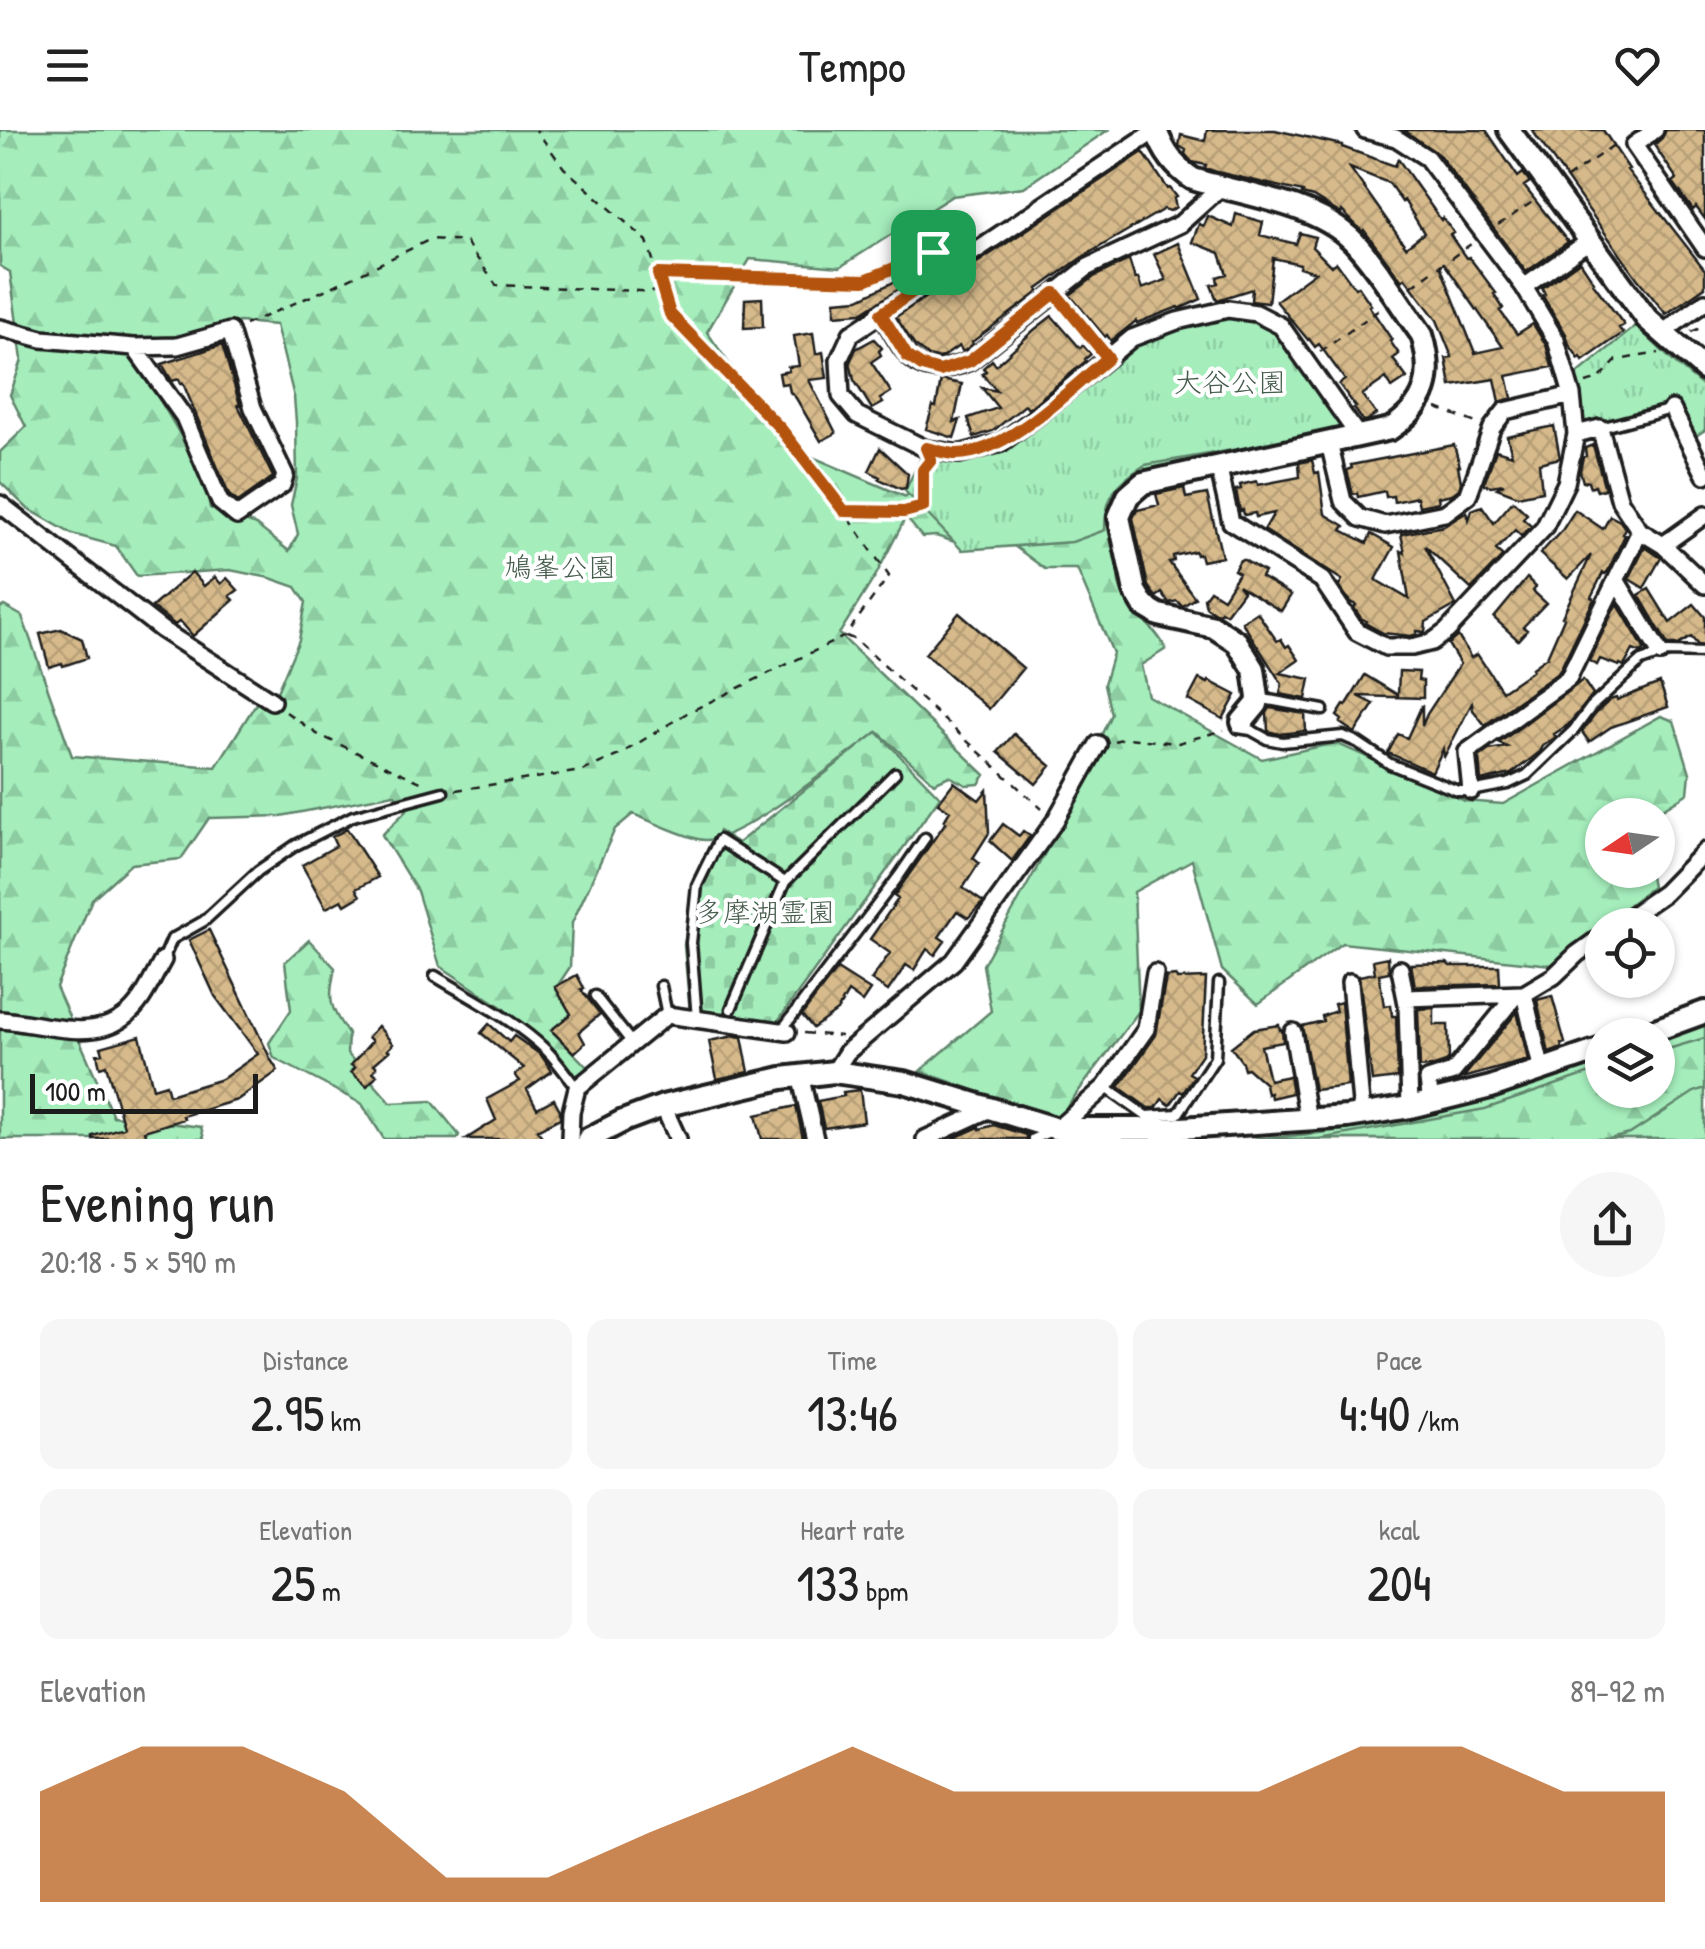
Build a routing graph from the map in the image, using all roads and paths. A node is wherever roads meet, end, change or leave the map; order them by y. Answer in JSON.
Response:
{"nodes":[{"id":1,"x":536,"y":130,"type":"edge"},
{"id":2,"x":1156,"y":130,"type":"edge"},
{"id":3,"x":1366,"y":130,"type":"edge"},
{"id":4,"x":1510,"y":130,"type":"edge"},
{"id":5,"x":1655,"y":130,"type":"edge"},
{"id":6,"x":1627,"y":136,"type":"dead end"},
{"id":7,"x":1560,"y":183,"type":"dead end"},
{"id":8,"x":1220,"y":188,"type":"junction"},
{"id":9,"x":1544,"y":194,"type":"dead end"},
{"id":10,"x":1484,"y":235,"type":"junction"},
{"id":11,"x":1589,"y":241,"type":"junction"},
{"id":12,"x":1705,"y":248,"type":"edge"},
{"id":13,"x":950,"y":266,"type":"junction"},
{"id":14,"x":658,"y":274,"type":"junction"},
{"id":15,"x":1524,"y":287,"type":"junction"},
{"id":16,"x":664,"y":292,"type":"junction"},
{"id":17,"x":1403,"y":292,"type":"dead end"},
{"id":18,"x":1055,"y":293,"type":"junction"},
{"id":19,"x":1705,"y":302,"type":"edge"},
{"id":20,"x":1388,"y":303,"type":"dead end"},
{"id":21,"x":881,"y":314,"type":"junction"},
{"id":22,"x":0,"y":328,"type":"edge"},
{"id":23,"x":230,"y":331,"type":"junction"},
{"id":24,"x":1665,"y":342,"type":"junction"},
{"id":25,"x":134,"y":348,"type":"junction"},
{"id":26,"x":1108,"y":358,"type":"junction"},
{"id":27,"x":1307,"y":361,"type":"junction"},
{"id":28,"x":1705,"y":370,"type":"edge"},
{"id":29,"x":1571,"y":392,"type":"junction"},
{"id":30,"x":1672,"y":409,"type":"joint"},
{"id":31,"x":1443,"y":410,"type":"dead end"},
{"id":32,"x":1492,"y":428,"type":"junction"},
{"id":33,"x":1600,"y":428,"type":"junction"},
{"id":34,"x":1576,"y":434,"type":"junction"},
{"id":35,"x":1359,"y":437,"type":"junction"},
{"id":36,"x":1329,"y":443,"type":"junction"},
{"id":37,"x":926,"y":448,"type":"junction"},
{"id":38,"x":1218,"y":465,"type":"junction"},
{"id":39,"x":1705,"y":475,"type":"edge"},
{"id":40,"x":0,"y":504,"type":"edge"},
{"id":41,"x":844,"y":511,"type":"junction"},
{"id":42,"x":1705,"y":516,"type":"edge"},
{"id":43,"x":1640,"y":530,"type":"junction"},
{"id":44,"x":1663,"y":545,"type":"junction"},
{"id":45,"x":1617,"y":581,"type":"junction"},
{"id":46,"x":1705,"y":585,"type":"edge"},
{"id":47,"x":845,"y":636,"type":"junction"},
{"id":48,"x":1660,"y":653,"type":"junction"},
{"id":49,"x":1705,"y":653,"type":"edge"},
{"id":50,"x":1258,"y":698,"type":"junction"},
{"id":51,"x":272,"y":701,"type":"joint"},
{"id":52,"x":1323,"y":710,"type":"dead end"},
{"id":53,"x":1238,"y":725,"type":"junction"},
{"id":54,"x":1098,"y":744,"type":"joint"},
{"id":55,"x":895,"y":774,"type":"dead end"},
{"id":56,"x":1471,"y":791,"type":"junction"},
{"id":57,"x":444,"y":792,"type":"junction"},
{"id":58,"x":1054,"y":820,"type":"junction"},
{"id":59,"x":925,"y":838,"type":"dead end"},
{"id":60,"x":1705,"y":851,"type":"edge"},
{"id":61,"x":784,"y":882,"type":"junction"},
{"id":62,"x":1642,"y":908,"type":"edge"},
{"id":63,"x":1585,"y":948,"type":"edge"},
{"id":64,"x":163,"y":960,"type":"joint"},
{"id":65,"x":1400,"y":970,"type":"dead end"},
{"id":66,"x":1155,"y":973,"type":"dead end"},
{"id":67,"x":435,"y":976,"type":"dead end"},
{"id":68,"x":1350,"y":982,"type":"dead end"},
{"id":69,"x":1220,"y":983,"type":"dead end"},
{"id":70,"x":660,"y":986,"type":"dead end"},
{"id":71,"x":1520,"y":994,"type":"junction"},
{"id":72,"x":595,"y":996,"type":"dead end"},
{"id":73,"x":1406,"y":998,"type":"junction"},
{"id":74,"x":731,"y":1009,"type":"dead end"},
{"id":75,"x":1705,"y":1012,"type":"edge"},
{"id":76,"x":667,"y":1015,"type":"junction"},
{"id":77,"x":697,"y":1019,"type":"junction"},
{"id":78,"x":0,"y":1020,"type":"edge"},
{"id":79,"x":1675,"y":1023,"type":"edge"},
{"id":80,"x":784,"y":1031,"type":"junction"},
{"id":81,"x":1293,"y":1032,"type":"dead end"},
{"id":82,"x":864,"y":1038,"type":"junction"},
{"id":83,"x":632,"y":1043,"type":"junction"},
{"id":84,"x":1585,"y":1055,"type":"edge"},
{"id":85,"x":1542,"y":1071,"type":"junction"},
{"id":86,"x":834,"y":1072,"type":"junction"},
{"id":87,"x":800,"y":1075,"type":"junction"},
{"id":88,"x":1105,"y":1087,"type":"junction"},
{"id":89,"x":577,"y":1088,"type":"junction"},
{"id":90,"x":1420,"y":1105,"type":"junction"},
{"id":91,"x":663,"y":1106,"type":"junction"},
{"id":92,"x":990,"y":1109,"type":"junction"},
{"id":93,"x":1362,"y":1115,"type":"junction"},
{"id":94,"x":1308,"y":1120,"type":"junction"},
{"id":95,"x":1057,"y":1129,"type":"junction"},
{"id":96,"x":570,"y":1139,"type":"edge"},
{"id":97,"x":588,"y":1139,"type":"edge"},
{"id":98,"x":678,"y":1139,"type":"edge"},
{"id":99,"x":816,"y":1139,"type":"edge"},
{"id":100,"x":927,"y":1139,"type":"edge"},
{"id":101,"x":1032,"y":1139,"type":"edge"}],
"edges":[{"from":1,"to":14,"type":"path"},
{"from":2,"to":8,"type":"street"},
{"from":2,"to":13,"type":"street"},
{"from":3,"to":10,"type":"street"},
{"from":4,"to":11,"type":"street"},
{"from":5,"to":12,"type":"street"},
{"from":6,"to":7,"type":"path"},
{"from":8,"to":18,"type":"street"},
{"from":8,"to":35,"type":"street"},
{"from":9,"to":10,"type":"path"},
{"from":10,"to":15,"type":"street"},
{"from":10,"to":17,"type":"path"},
{"from":11,"to":15,"type":"street"},
{"from":11,"to":24,"type":"street"},
{"from":13,"to":14,"type":"path"},
{"from":13,"to":21,"type":"street"},
{"from":14,"to":16,"type":"path"},
{"from":15,"to":29,"type":"street"},
{"from":16,"to":23,"type":"path"},
{"from":16,"to":41,"type":"path"},
{"from":18,"to":21,"type":"street"},
{"from":18,"to":26,"type":"path"},
{"from":19,"to":24,"type":"street"},
{"from":20,"to":27,"type":"path"},
{"from":21,"to":37,"type":"street"},
{"from":22,"to":25,"type":"street"},
{"from":23,"to":25,"type":"street"},
{"from":23,"to":25,"type":"street"},
{"from":24,"to":28,"type":"street"},
{"from":24,"to":29,"type":"path"},
{"from":26,"to":27,"type":"street"},
{"from":26,"to":37,"type":"street"},
{"from":27,"to":35,"type":"street"},
{"from":29,"to":32,"type":"street"},
{"from":29,"to":34,"type":"street"},
{"from":30,"to":33,"type":"lane"},
{"from":30,"to":39,"type":"street"},
{"from":31,"to":32,"type":"path"},
{"from":32,"to":36,"type":"street"},
{"from":33,"to":34,"type":"street"},
{"from":33,"to":43,"type":"street"},
{"from":34,"to":38,"type":"street"},
{"from":35,"to":36,"type":"street"},
{"from":36,"to":38,"type":"street"},
{"from":37,"to":41,"type":"path"},
{"from":38,"to":50,"type":"street"},
{"from":40,"to":51,"type":"street"},
{"from":41,"to":47,"type":"path"},
{"from":42,"to":44,"type":"street"},
{"from":43,"to":44,"type":"street"},
{"from":43,"to":45,"type":"street"},
{"from":44,"to":46,"type":"street"},
{"from":45,"to":48,"type":"street"},
{"from":45,"to":56,"type":"street"},
{"from":47,"to":57,"type":"path"},
{"from":47,"to":58,"type":"path"},
{"from":48,"to":49,"type":"lane"},
{"from":48,"to":56,"type":"lane"},
{"from":50,"to":52,"type":"lane"},
{"from":50,"to":53,"type":"street"},
{"from":51,"to":57,"type":"path"},
{"from":53,"to":54,"type":"path"},
{"from":53,"to":56,"type":"lane"},
{"from":54,"to":58,"type":"street"},
{"from":55,"to":61,"type":"lane"},
{"from":57,"to":64,"type":"lane"},
{"from":58,"to":82,"type":"street"},
{"from":59,"to":80,"type":"lane"},
{"from":60,"to":62,"type":"street"},
{"from":61,"to":74,"type":"lane"},
{"from":61,"to":77,"type":"lane"},
{"from":63,"to":71,"type":"street"},
{"from":64,"to":78,"type":"street"},
{"from":65,"to":73,"type":"street"},
{"from":66,"to":88,"type":"street"},
{"from":67,"to":89,"type":"lane"},
{"from":68,"to":93,"type":"street"},
{"from":69,"to":88,"type":"lane"},
{"from":70,"to":76,"type":"lane"},
{"from":71,"to":73,"type":"street"},
{"from":71,"to":85,"type":"street"},
{"from":71,"to":90,"type":"street"},
{"from":72,"to":83,"type":"lane"},
{"from":73,"to":90,"type":"street"},
{"from":75,"to":79,"type":"street"},
{"from":76,"to":77,"type":"street"},
{"from":76,"to":83,"type":"street"},
{"from":77,"to":80,"type":"street"},
{"from":80,"to":82,"type":"path"},
{"from":81,"to":94,"type":"street"},
{"from":82,"to":86,"type":"street"},
{"from":83,"to":89,"type":"street"},
{"from":84,"to":85,"type":"street"},
{"from":85,"to":90,"type":"street"},
{"from":86,"to":87,"type":"street"},
{"from":86,"to":92,"type":"street"},
{"from":87,"to":91,"type":"street"},
{"from":87,"to":99,"type":"street"},
{"from":88,"to":95,"type":"street"},
{"from":89,"to":96,"type":"street"},
{"from":90,"to":93,"type":"street"},
{"from":91,"to":97,"type":"street"},
{"from":91,"to":98,"type":"street"},
{"from":92,"to":95,"type":"street"},
{"from":92,"to":100,"type":"street"},
{"from":93,"to":94,"type":"street"},
{"from":94,"to":95,"type":"street"},
{"from":95,"to":101,"type":"lane"}]}
